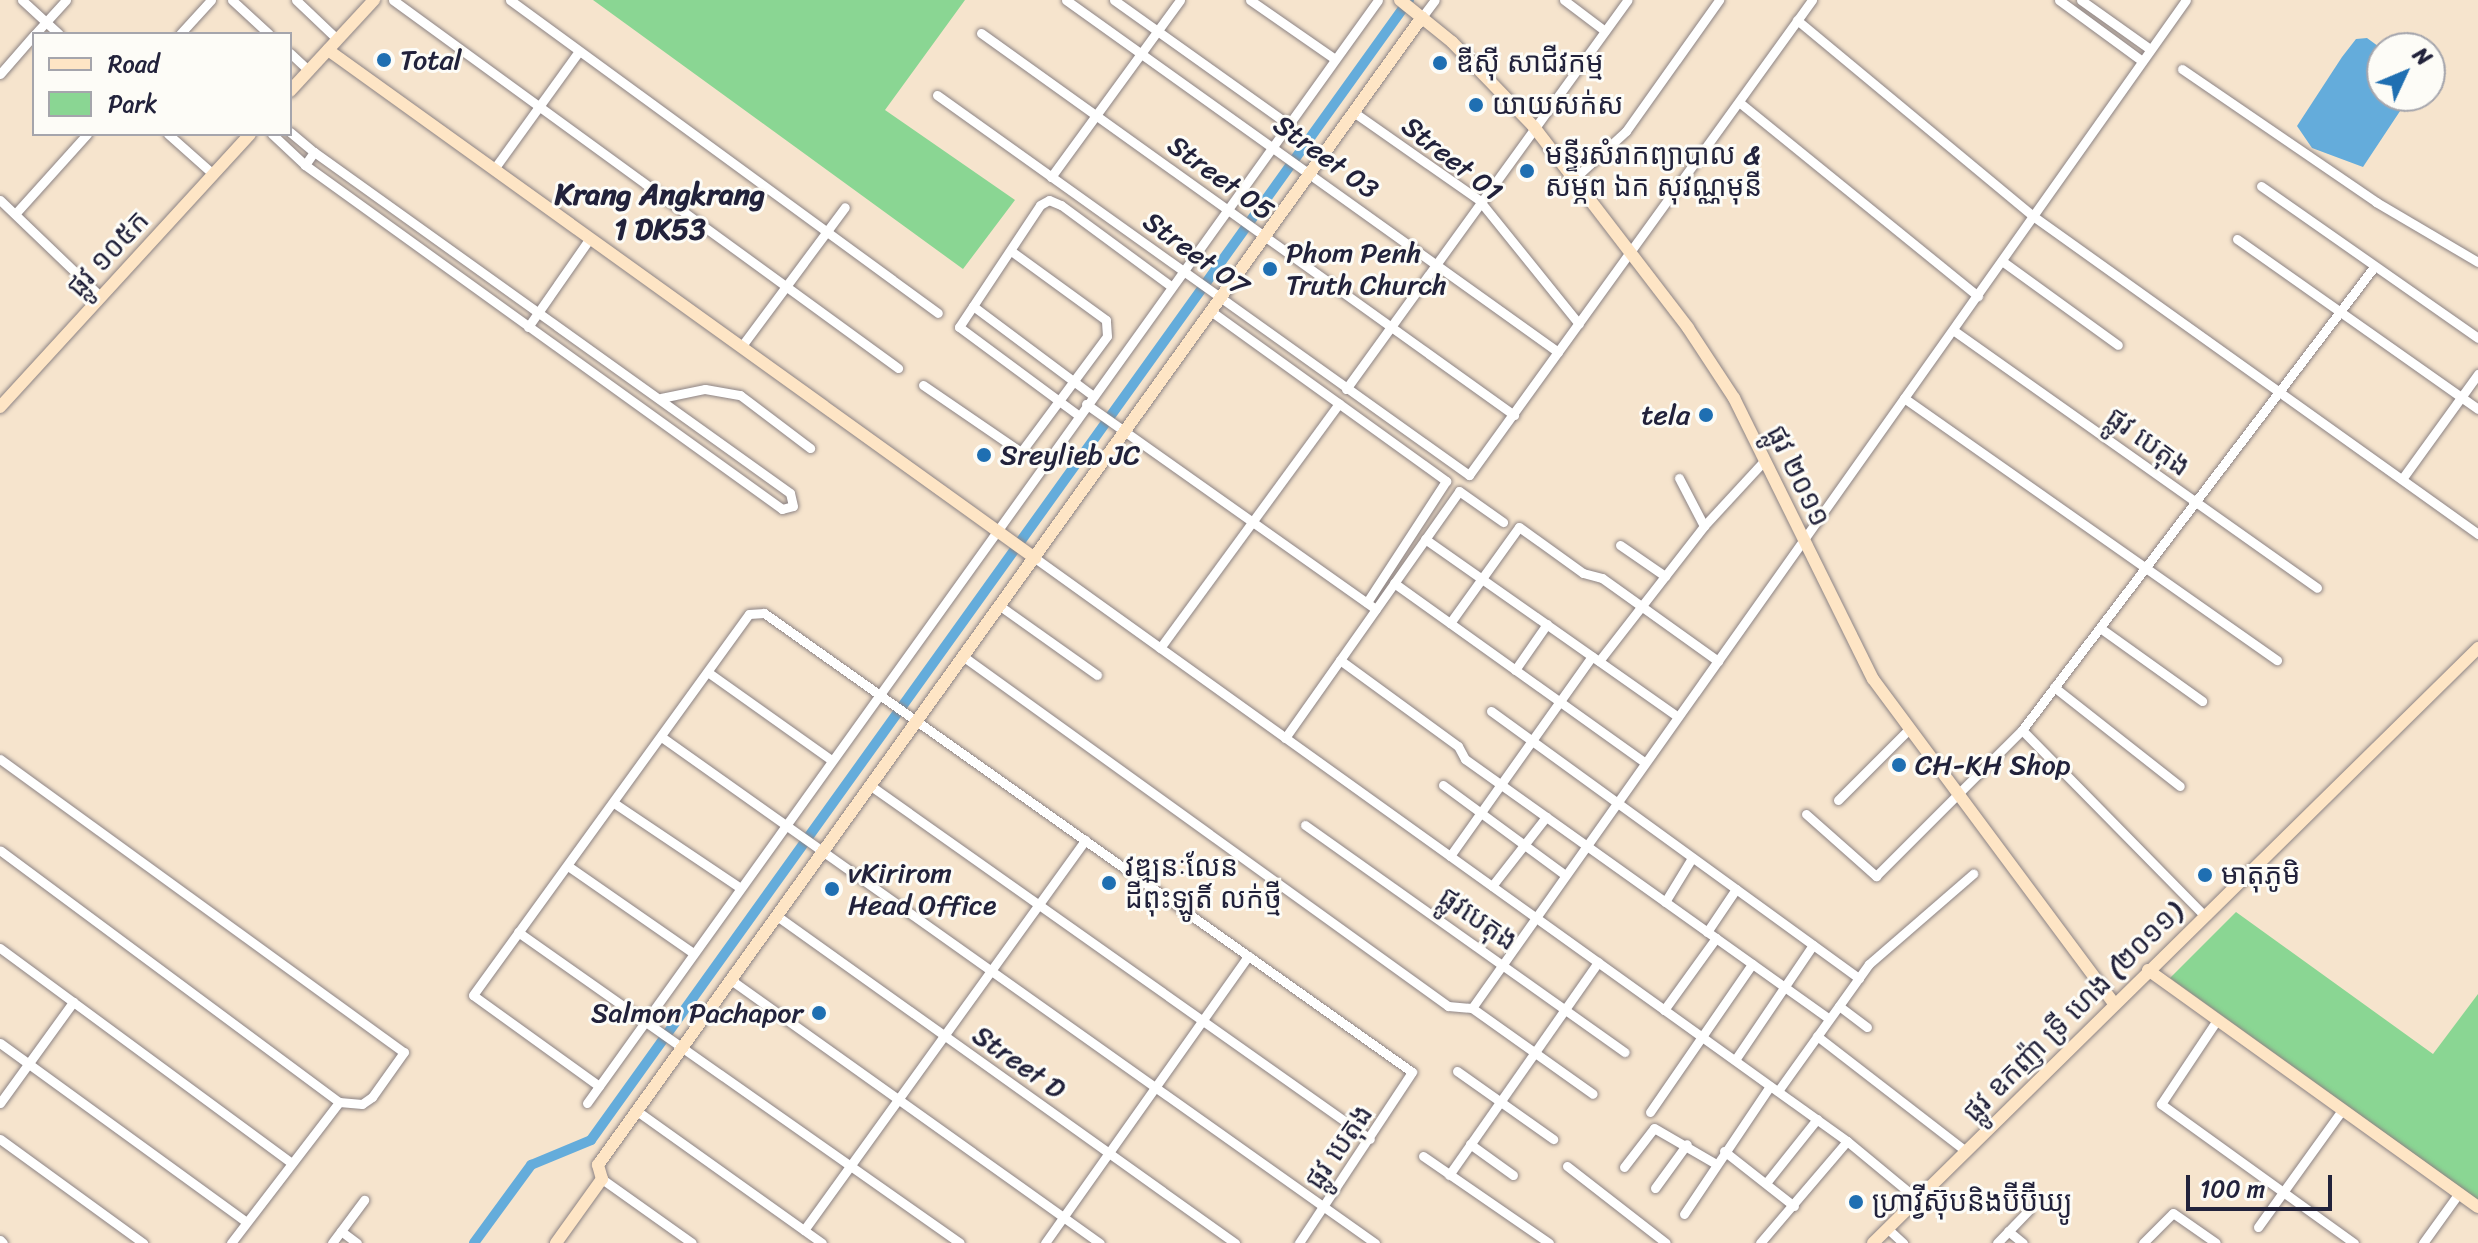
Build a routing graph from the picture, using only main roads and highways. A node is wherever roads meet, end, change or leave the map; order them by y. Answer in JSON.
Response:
{"nodes":[{"id":1,"x":1400,"y":0,"type":"edge"},
{"id":2,"x":370,"y":1,"type":"edge"},
{"id":3,"x":1419,"y":14,"type":"junction"},
{"id":4,"x":328,"y":50,"type":"junction"},
{"id":5,"x":292,"y":89,"type":"edge"},
{"id":6,"x":248,"y":136,"type":"edge"},
{"id":7,"x":0,"y":407,"type":"edge"},
{"id":8,"x":1031,"y":555,"type":"junction"},
{"id":9,"x":2478,"y":648,"type":"edge"},
{"id":10,"x":2148,"y":970,"type":"junction"},
{"id":11,"x":2114,"y":1004,"type":"junction"},
{"id":12,"x":2478,"y":1207,"type":"edge"},
{"id":13,"x":556,"y":1243,"type":"edge"},
{"id":14,"x":1873,"y":1243,"type":"edge"}],
"edges":[{"from":1,"to":3,"type":"main road","name":"ផ្លូវ ២០១១"},
{"from":2,"to":4,"type":"main road"},
{"from":3,"to":8,"type":"main road"},
{"from":3,"to":11,"type":"main road","name":"ផ្លូវ ២០១១"},
{"from":4,"to":5,"type":"main road"},
{"from":4,"to":8,"type":"main road"},
{"from":6,"to":7,"type":"main road","name":"ផ្លូវ ១០៥ក"},
{"from":8,"to":13,"type":"main road"},
{"from":9,"to":10,"type":"main road","name":"ផ្លូវ ឧកញ៉ា ទ្រី ហេង (២០១១)"},
{"from":10,"to":11,"type":"main road","name":"ផ្លូវ ឧកញ៉ា ទ្រី ហេង (២០១១)"},
{"from":10,"to":12,"type":"main road"},
{"from":11,"to":14,"type":"main road","name":"ផ្លូវ ឧកញ៉ា ទ្រី ហេង (២០១១)"}]}
